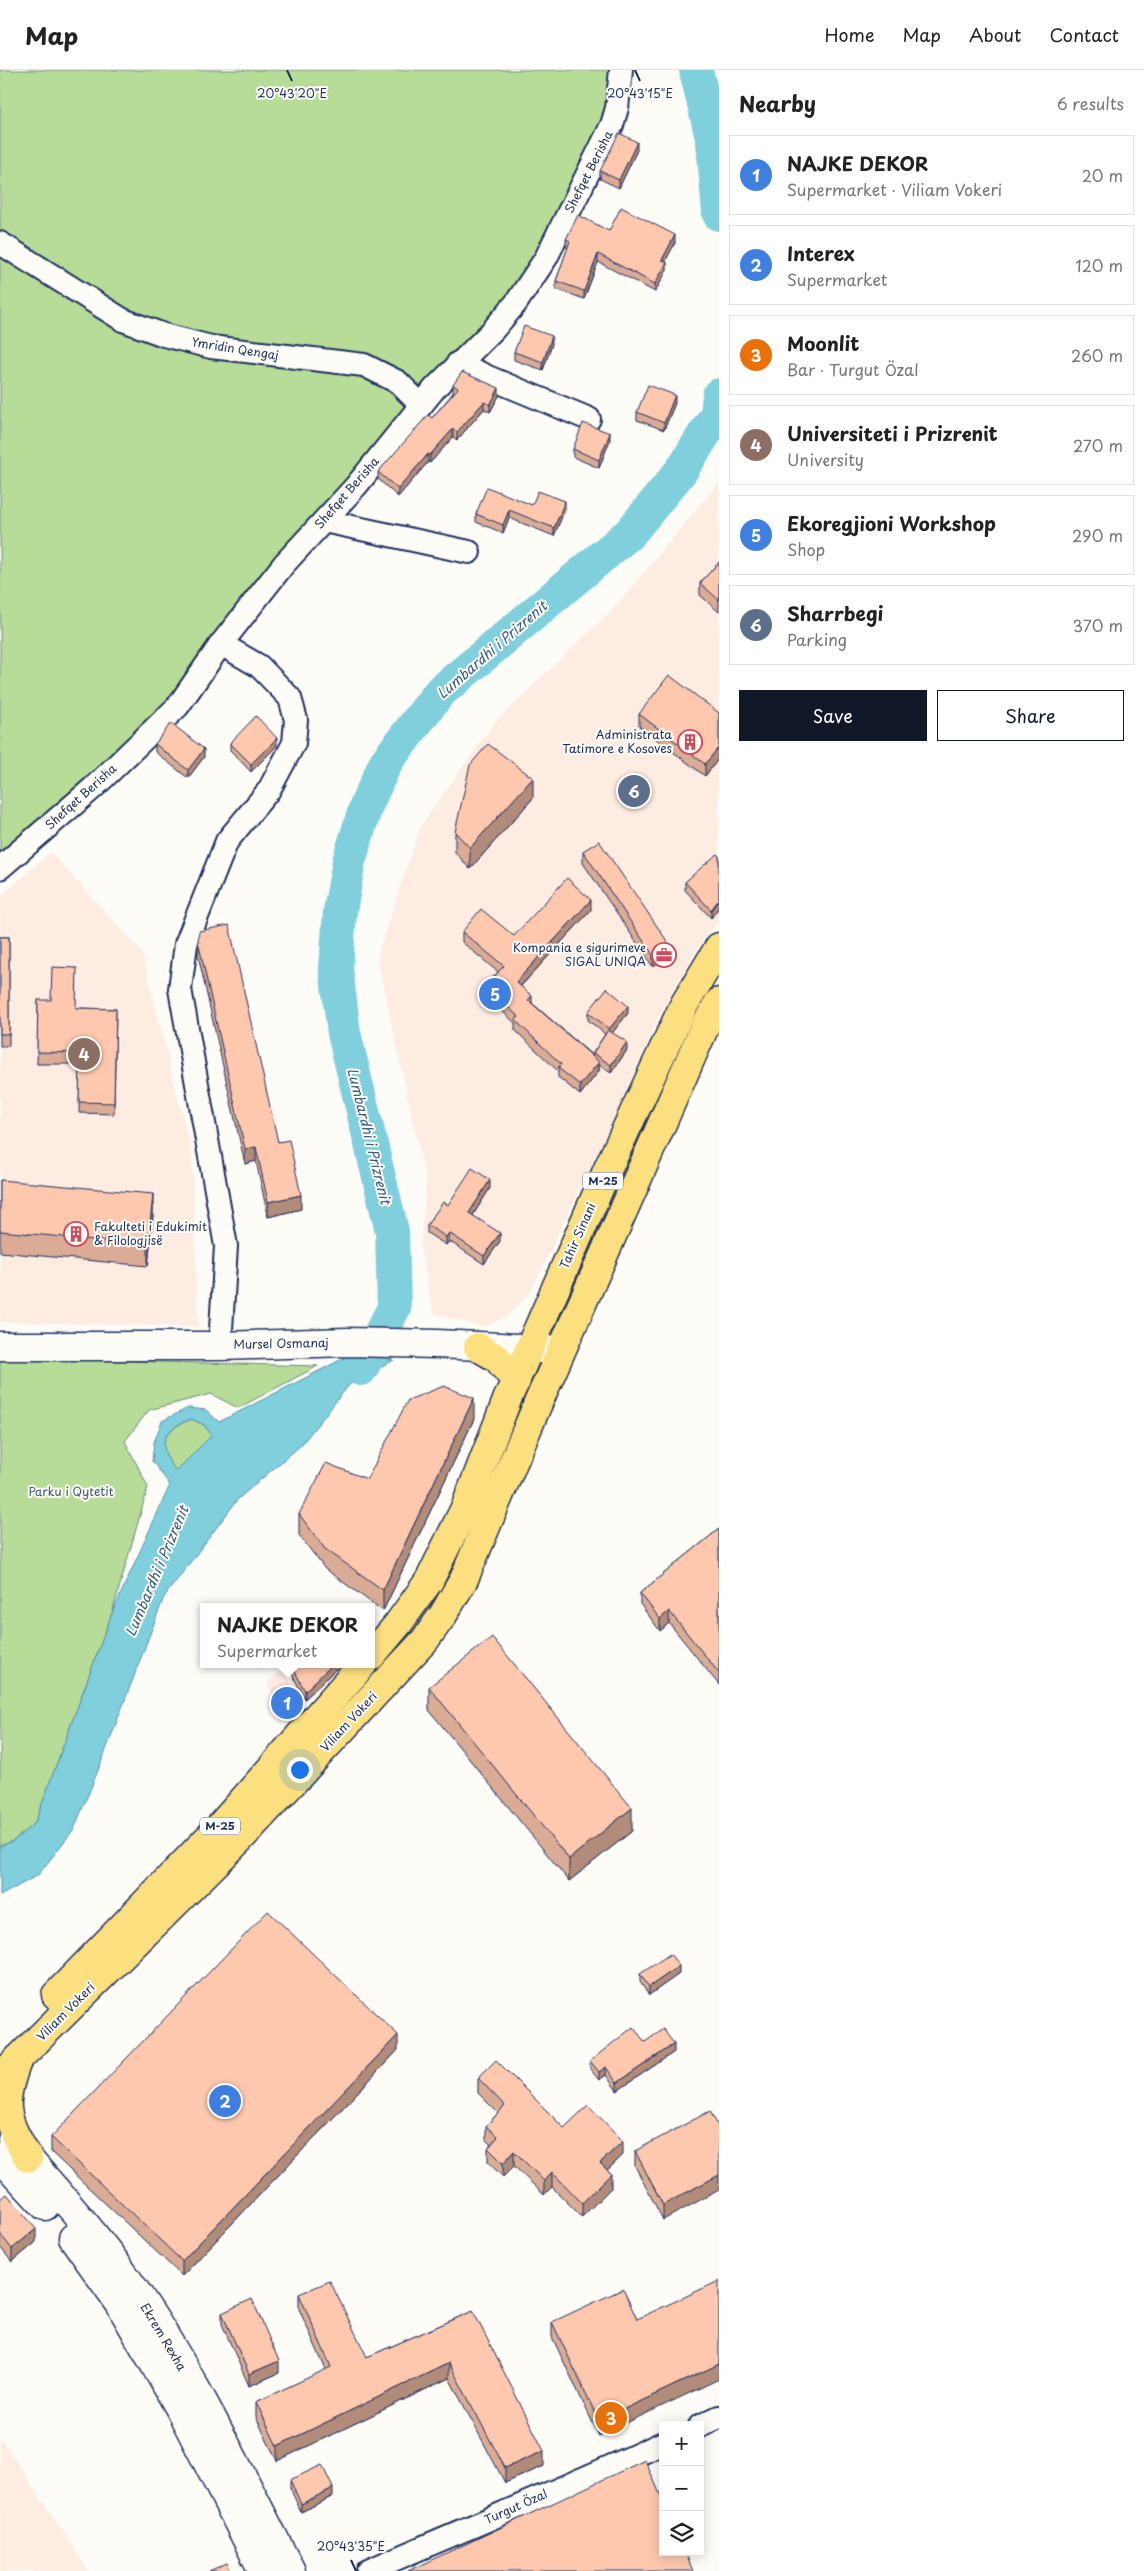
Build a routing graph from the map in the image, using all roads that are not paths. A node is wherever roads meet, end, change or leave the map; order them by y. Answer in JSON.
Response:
{"nodes":[{"id":1,"x":621,"y":70,"type":"edge"},
{"id":2,"x":0,"y":243,"type":"edge"},
{"id":3,"x":458,"y":363,"type":"junction"},
{"id":4,"x":421,"y":405,"type":"junction"},
{"id":5,"x":589,"y":418,"type":"dead end"},
{"id":6,"x":324,"y":521,"type":"junction"},
{"id":7,"x":470,"y":552,"type":"dead end"},
{"id":8,"x":221,"y":644,"type":"junction"},
{"id":9,"x":0,"y":868,"type":"edge"},
{"id":10,"x":719,"y":948,"type":"edge"},
{"id":11,"x":715,"y":1021,"type":"edge"},
{"id":12,"x":0,"y":1346,"type":"edge"},
{"id":13,"x":220,"y":1346,"type":"junction"},
{"id":14,"x":478,"y":1347,"type":"junction"},
{"id":15,"x":529,"y":1349,"type":"junction"},
{"id":16,"x":561,"y":1350,"type":"junction"},
{"id":17,"x":516,"y":1381,"type":"junction"},
{"id":18,"x":375,"y":1651,"type":"edge"},
{"id":19,"x":359,"y":1668,"type":"edge"},
{"id":20,"x":6,"y":2063,"type":"edge"},
{"id":21,"x":0,"y":2127,"type":"edge"},
{"id":22,"x":0,"y":2157,"type":"edge"},
{"id":23,"x":28,"y":2158,"type":"junction"},
{"id":24,"x":719,"y":2417,"type":"edge"},
{"id":25,"x":704,"y":2424,"type":"edge"},
{"id":26,"x":659,"y":2445,"type":"edge"},
{"id":27,"x":262,"y":2571,"type":"edge"},
{"id":28,"x":291,"y":2571,"type":"edge"},
{"id":29,"x":368,"y":2571,"type":"edge"}],
"edges":[{"from":1,"to":3,"type":"street","name":"Shefqet Berisha"},
{"from":2,"to":4,"type":"street","name":"Ymridin Qengaj"},
{"from":3,"to":4,"type":"street","name":"Shefqet Berisha"},
{"from":3,"to":5,"type":"street"},
{"from":4,"to":6,"type":"street","name":"Shefqet Berisha"},
{"from":6,"to":7,"type":"street"},
{"from":6,"to":8,"type":"street","name":"Shefqet Berisha"},
{"from":8,"to":9,"type":"street","name":"Shefqet Berisha"},
{"from":8,"to":13,"type":"street"},
{"from":10,"to":15,"type":"main road","name":"Tahir Sinani","number":"M-25"},
{"from":11,"to":16,"type":"main road","number":"M-25"},
{"from":12,"to":13,"type":"street","name":"Mursel Osmanaj"},
{"from":13,"to":14,"type":"street","name":"Mursel Osmanaj"},
{"from":14,"to":15,"type":"street","name":"Mursel Osmanaj"},
{"from":14,"to":17,"type":"main road"},
{"from":15,"to":16,"type":"street","name":"Mursel Osmanaj"},
{"from":15,"to":17,"type":"main road","name":"Tahir Sinani","number":"M-25"},
{"from":16,"to":20,"type":"main road","name":"Viliam Vokeri","number":"M-25"},
{"from":17,"to":18,"type":"main road","name":"Tahir Sinani","number":"M-25"},
{"from":19,"to":20,"type":"main road","name":"Viliam Vokeri","number":"M-25"},
{"from":20,"to":23,"type":"main road"},
{"from":21,"to":23,"type":"street","name":"Ekrem Rexha"},
{"from":22,"to":27,"type":"street","name":"Ekrem Rexha"},
{"from":23,"to":28,"type":"street","name":"Ekrem Rexha"},
{"from":24,"to":25,"type":"street"},
{"from":26,"to":29,"type":"street","name":"Turgut Özal"}]}
